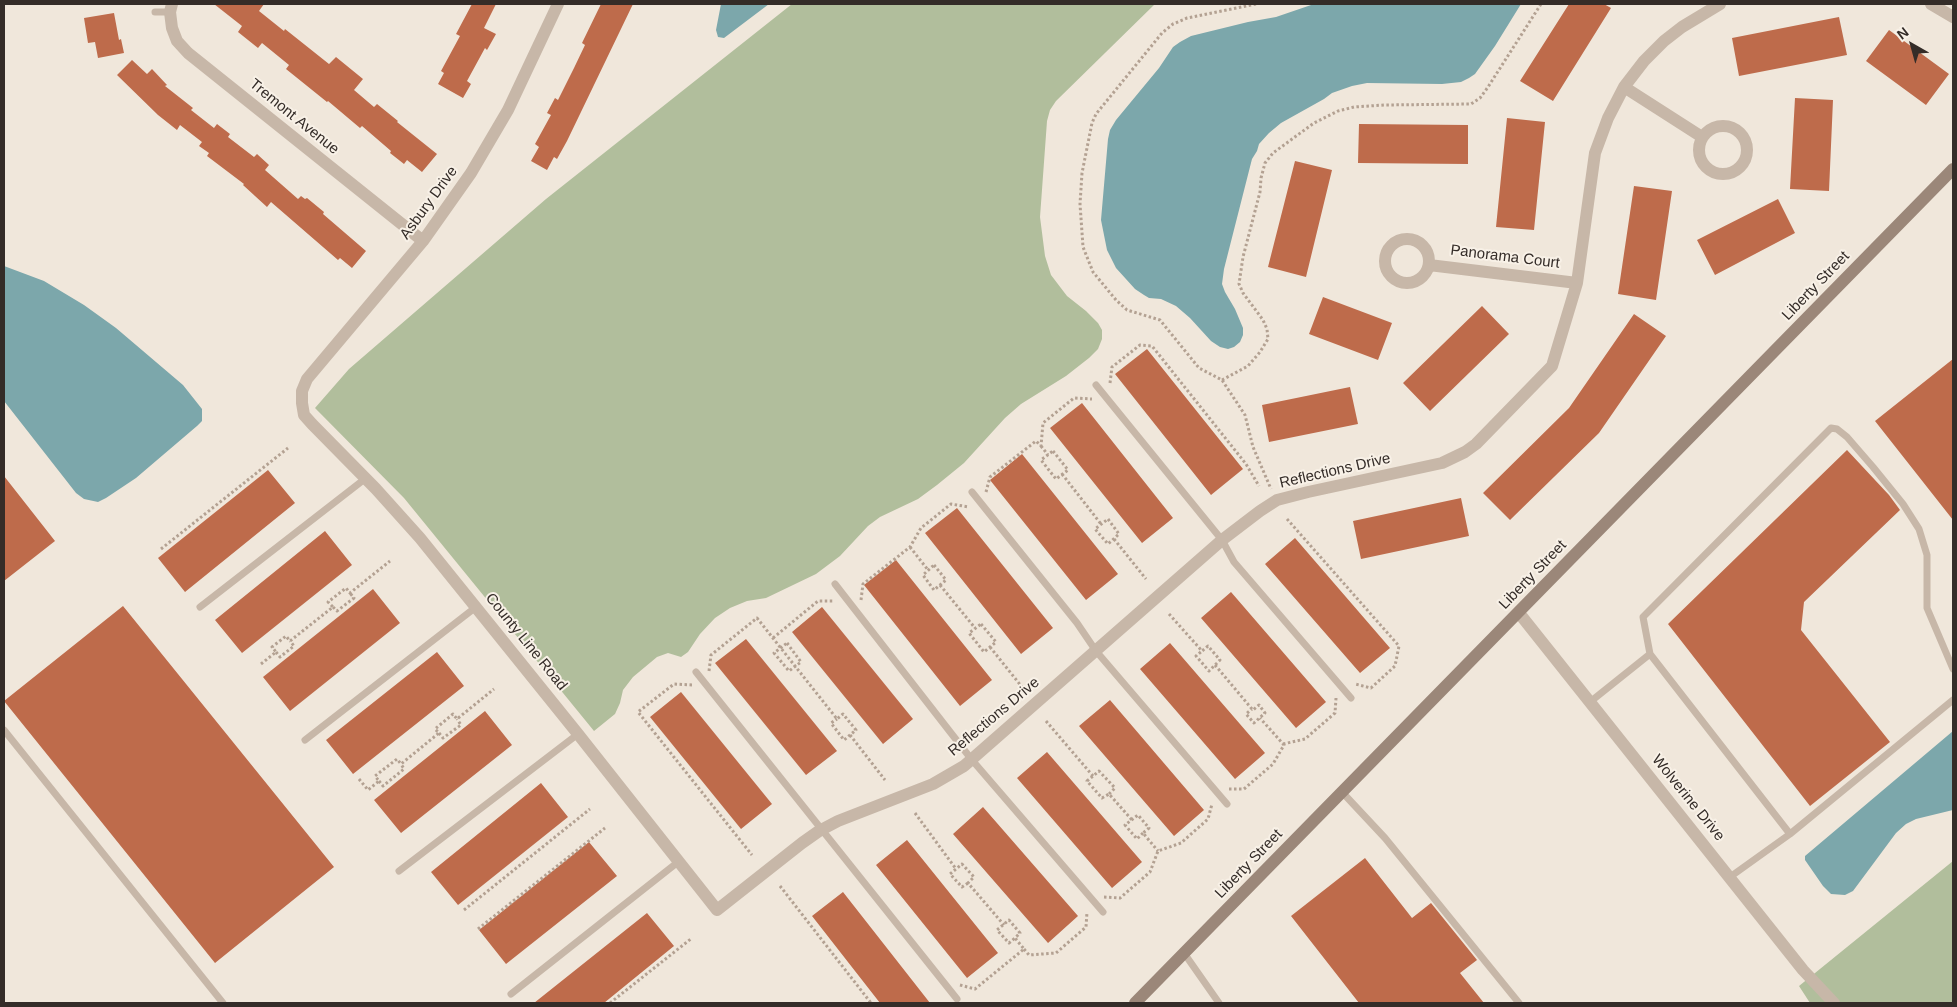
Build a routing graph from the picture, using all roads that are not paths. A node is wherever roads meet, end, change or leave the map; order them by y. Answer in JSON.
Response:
{"nodes":[{"id":1,"x":558,"y":4,"type":"edge"},
{"id":2,"x":1720,"y":4,"type":"edge"},
{"id":3,"x":1931,"y":4,"type":"edge"},
{"id":4,"x":171,"y":8,"type":"edge"},
{"id":5,"x":154,"y":12,"type":"dead end"},
{"id":6,"x":1953,"y":17,"type":"edge"},
{"id":7,"x":1624,"y":87,"type":"junction"},
{"id":8,"x":1702,"y":137,"type":"dead end"},
{"id":9,"x":1953,"y":169,"type":"edge"},
{"id":10,"x":423,"y":241,"type":"junction"},
{"id":11,"x":1429,"y":265,"type":"dead end"},
{"id":12,"x":1576,"y":283,"type":"junction"},
{"id":13,"x":1096,"y":385,"type":"dead end"},
{"id":14,"x":302,"y":403,"type":"joint"},
{"id":15,"x":366,"y":478,"type":"junction"},
{"id":16,"x":972,"y":492,"type":"dead end"},
{"id":17,"x":1222,"y":540,"type":"junction"},
{"id":18,"x":836,"y":584,"type":"dead end"},
{"id":19,"x":476,"y":607,"type":"junction"},
{"id":20,"x":200,"y":608,"type":"dead end"},
{"id":21,"x":1519,"y":612,"type":"junction"},
{"id":22,"x":1096,"y":651,"type":"junction"},
{"id":23,"x":1650,"y":654,"type":"junction"},
{"id":24,"x":1953,"y":669,"type":"edge"},
{"id":25,"x":696,"y":672,"type":"dead end"},
{"id":26,"x":1352,"y":698,"type":"dead end"},
{"id":27,"x":1953,"y":700,"type":"edge"},
{"id":28,"x":1590,"y":702,"type":"junction"},
{"id":29,"x":4,"y":730,"type":"edge"},
{"id":30,"x":578,"y":734,"type":"junction"},
{"id":31,"x":305,"y":740,"type":"dead end"},
{"id":32,"x":972,"y":760,"type":"junction"},
{"id":33,"x":1342,"y":792,"type":"junction"},
{"id":34,"x":1227,"y":804,"type":"dead end"},
{"id":35,"x":821,"y":830,"type":"junction"},
{"id":36,"x":1790,"y":834,"type":"junction"},
{"id":37,"x":678,"y":862,"type":"junction"},
{"id":38,"x":399,"y":871,"type":"dead end"},
{"id":39,"x":1730,"y":877,"type":"junction"},
{"id":40,"x":717,"y":910,"type":"joint"},
{"id":41,"x":1103,"y":912,"type":"dead end"},
{"id":42,"x":1184,"y":953,"type":"junction"},
{"id":43,"x":512,"y":994,"type":"dead end"},
{"id":44,"x":957,"y":999,"type":"dead end"},
{"id":45,"x":223,"y":1003,"type":"edge"},
{"id":46,"x":1135,"y":1003,"type":"edge"},
{"id":47,"x":1219,"y":1003,"type":"edge"},
{"id":48,"x":1519,"y":1003,"type":"edge"},
{"id":49,"x":1834,"y":1003,"type":"edge"}],
"edges":[{"from":1,"to":10,"type":"street","name":"Asbury Drive"},
{"from":2,"to":7,"type":"street","name":"Reflections Drive"},
{"from":3,"to":6,"type":"street"},
{"from":4,"to":5,"type":"lane"},
{"from":4,"to":10,"type":"street","name":"Tremont Avenue"},
{"from":7,"to":8,"type":"street"},
{"from":7,"to":12,"type":"street","name":"Reflections Drive"},
{"from":9,"to":21,"type":"street","name":"Liberty Street"},
{"from":10,"to":14,"type":"street","name":"Asbury Drive"},
{"from":11,"to":12,"type":"street","name":"Panorama Court"},
{"from":12,"to":17,"type":"street","name":"Reflections Drive"},
{"from":13,"to":17,"type":"lane"},
{"from":14,"to":15,"type":"street","name":"County Line Road"},
{"from":15,"to":19,"type":"street","name":"County Line Road"},
{"from":15,"to":20,"type":"lane"},
{"from":16,"to":22,"type":"lane"},
{"from":17,"to":22,"type":"street","name":"Reflections Drive"},
{"from":17,"to":26,"type":"lane"},
{"from":18,"to":32,"type":"lane"},
{"from":19,"to":30,"type":"street","name":"County Line Road"},
{"from":19,"to":31,"type":"lane"},
{"from":21,"to":28,"type":"street","name":"Wolverine Drive"},
{"from":21,"to":33,"type":"street","name":"Liberty Street"},
{"from":22,"to":32,"type":"street","name":"Reflections Drive"},
{"from":22,"to":34,"type":"lane"},
{"from":23,"to":24,"type":"lane"},
{"from":23,"to":28,"type":"lane"},
{"from":23,"to":36,"type":"lane"},
{"from":25,"to":35,"type":"lane"},
{"from":27,"to":36,"type":"lane"},
{"from":28,"to":39,"type":"street","name":"Wolverine Drive"},
{"from":29,"to":45,"type":"lane"},
{"from":30,"to":37,"type":"street","name":"County Line Road"},
{"from":30,"to":38,"type":"lane"},
{"from":32,"to":35,"type":"street","name":"Reflections Drive"},
{"from":32,"to":41,"type":"lane"},
{"from":33,"to":42,"type":"street","name":"Liberty Street"},
{"from":33,"to":48,"type":"lane"},
{"from":35,"to":40,"type":"street","name":"Reflections Drive"},
{"from":35,"to":44,"type":"lane"},
{"from":36,"to":39,"type":"lane"},
{"from":37,"to":40,"type":"street","name":"County Line Road"},
{"from":37,"to":43,"type":"lane"},
{"from":39,"to":49,"type":"street","name":"Wolverine Drive"},
{"from":42,"to":46,"type":"street","name":"Liberty Street"},
{"from":42,"to":47,"type":"lane"}]}
